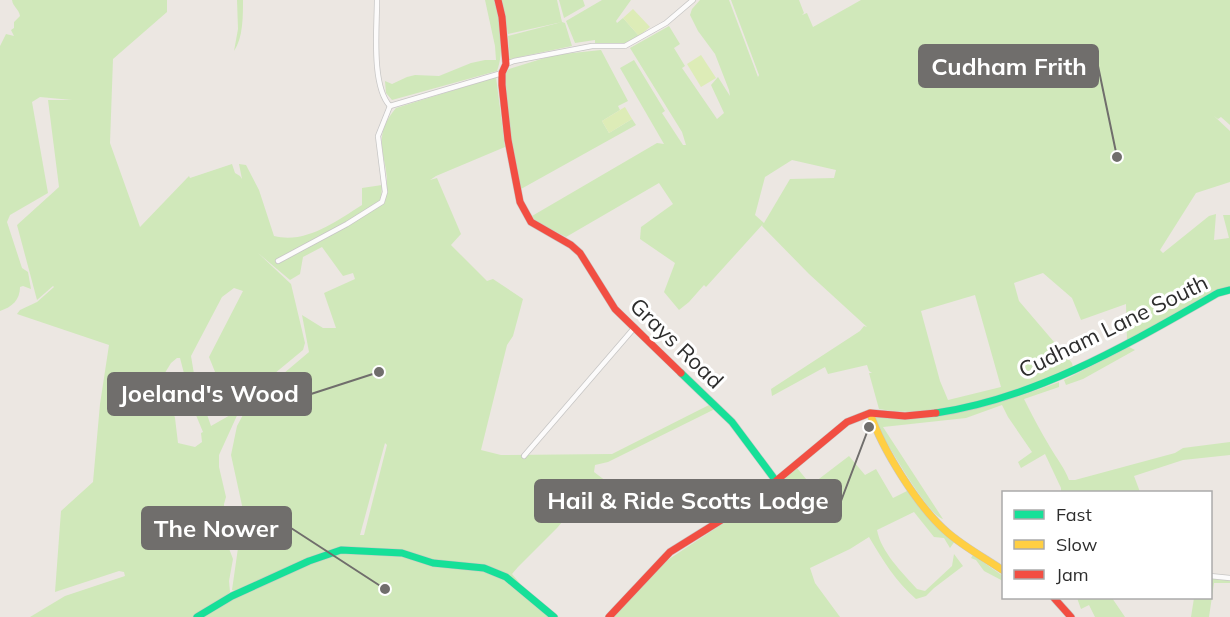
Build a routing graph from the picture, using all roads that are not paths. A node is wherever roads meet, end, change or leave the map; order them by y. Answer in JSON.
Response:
{"nodes":[{"id":1,"x":377,"y":0,"type":"edge"},
{"id":2,"x":498,"y":0,"type":"edge"},
{"id":3,"x":693,"y":0,"type":"edge"},
{"id":4,"x":506,"y":64,"type":"junction"},
{"id":5,"x":502,"y":73,"type":"junction"},
{"id":6,"x":390,"y":106,"type":"junction"},
{"id":7,"x":278,"y":261,"type":"dead end"},
{"id":8,"x":1230,"y":290,"type":"edge"},
{"id":9,"x":635,"y":327,"type":"junction"},
{"id":10,"x":870,"y":413,"type":"junction"},
{"id":11,"x":524,"y":456,"type":"dead end"},
{"id":12,"x":776,"y":481,"type":"junction"},
{"id":13,"x":1002,"y":570,"type":"edge"},
{"id":14,"x":1212,"y":576,"type":"edge"},
{"id":15,"x":1230,"y":578,"type":"edge"},
{"id":16,"x":1057,"y":600,"type":"edge"},
{"id":17,"x":197,"y":617,"type":"edge"},
{"id":18,"x":554,"y":617,"type":"edge"},
{"id":19,"x":609,"y":617,"type":"edge"},
{"id":20,"x":1071,"y":617,"type":"edge"}],
"edges":[{"from":1,"to":6,"type":"street"},
{"from":2,"to":4,"type":"street","name":"Grays Road"},
{"from":3,"to":4,"type":"street"},
{"from":4,"to":5,"type":"street","name":"Grays Road"},
{"from":5,"to":6,"type":"street"},
{"from":5,"to":9,"type":"street","name":"Grays Road"},
{"from":6,"to":7,"type":"street"},
{"from":8,"to":10,"type":"street","name":"Cudham Lane South"},
{"from":9,"to":11,"type":"street"},
{"from":9,"to":12,"type":"street","name":"Grays Road"},
{"from":10,"to":12,"type":"street"},
{"from":10,"to":13,"type":"street"},
{"from":12,"to":19,"type":"street"},
{"from":14,"to":15,"type":"street"},
{"from":16,"to":20,"type":"street"},
{"from":17,"to":18,"type":"street"}]}
